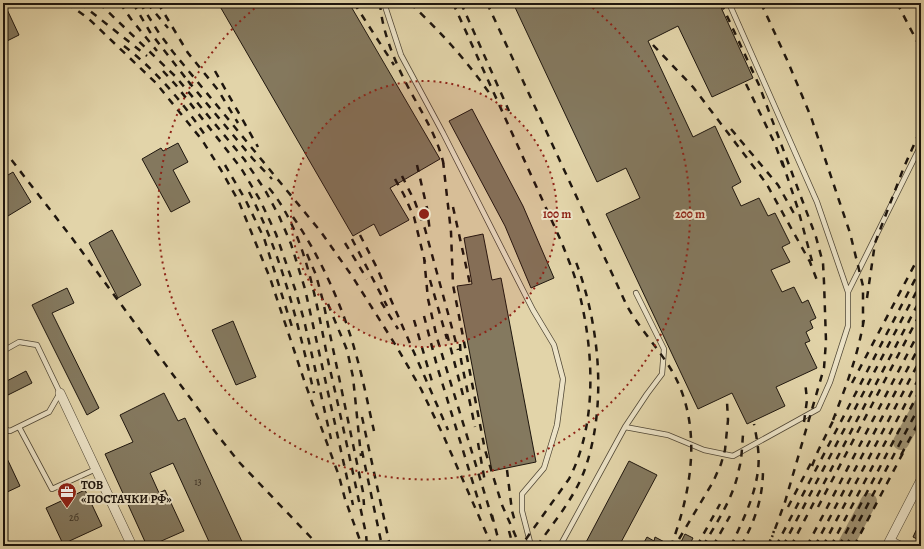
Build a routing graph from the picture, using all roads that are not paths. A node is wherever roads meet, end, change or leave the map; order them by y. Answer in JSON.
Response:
{"nodes":[{"id":1,"x":384,"y":3,"type":"edge"},
{"id":2,"x":729,"y":3,"type":"edge"},
{"id":3,"x":921,"y":145,"type":"edge"},
{"id":4,"x":848,"y":292,"type":"junction"},
{"id":5,"x":636,"y":293,"type":"dead end"},
{"id":6,"x":3,"y":351,"type":"edge"},
{"id":7,"x":60,"y":394,"type":"junction"},
{"id":8,"x":19,"y":427,"type":"junction"},
{"id":9,"x":626,"y":427,"type":"junction"},
{"id":10,"x":3,"y":429,"type":"edge"},
{"id":11,"x":96,"y":469,"type":"junction"},
{"id":12,"x":921,"y":480,"type":"edge"},
{"id":13,"x":889,"y":544,"type":"edge"},
{"id":14,"x":132,"y":546,"type":"edge"},
{"id":15,"x":531,"y":546,"type":"edge"},
{"id":16,"x":560,"y":546,"type":"edge"},
{"id":17,"x":900,"y":546,"type":"edge"}],
"edges":[{"from":1,"to":15,"type":"lane"},
{"from":2,"to":4,"type":"lane"},
{"from":3,"to":4,"type":"lane"},
{"from":4,"to":9,"type":"lane"},
{"from":5,"to":9,"type":"lane"},
{"from":6,"to":7,"type":"lane"},
{"from":7,"to":8,"type":"lane"},
{"from":7,"to":11,"type":"street"},
{"from":8,"to":10,"type":"lane"},
{"from":8,"to":11,"type":"lane"},
{"from":9,"to":16,"type":"lane"},
{"from":11,"to":14,"type":"street"},
{"from":12,"to":13,"type":"street"},
{"from":13,"to":17,"type":"street"}]}
